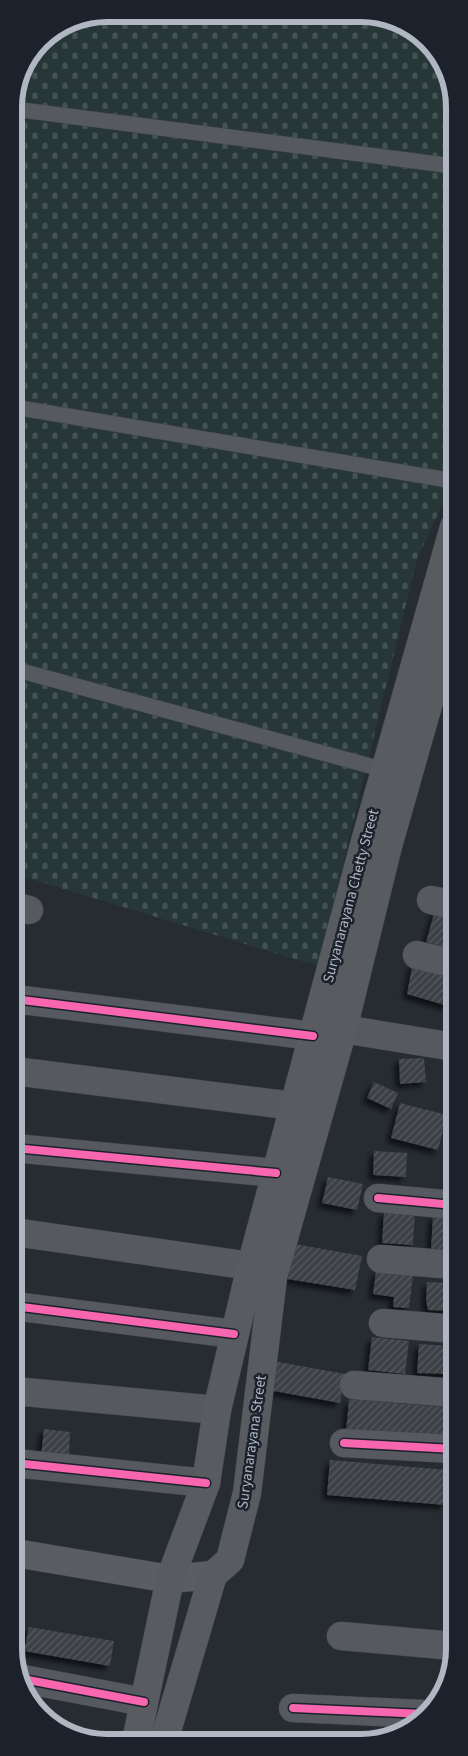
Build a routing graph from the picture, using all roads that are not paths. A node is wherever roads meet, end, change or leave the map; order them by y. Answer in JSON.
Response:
{"nodes":[{"id":1,"x":23,"y":110,"type":"edge"},
{"id":2,"x":446,"y":165,"type":"edge"},
{"id":3,"x":23,"y":408,"type":"edge"},
{"id":4,"x":446,"y":480,"type":"edge"},
{"id":5,"x":446,"y":586,"type":"edge"},
{"id":6,"x":446,"y":643,"type":"edge"},
{"id":7,"x":23,"y":671,"type":"edge"},
{"id":8,"x":430,"y":696,"type":"edge"},
{"id":9,"x":385,"y":770,"type":"junction"},
{"id":10,"x":417,"y":956,"type":"dead end"},
{"id":11,"x":445,"y":962,"type":"edge"},
{"id":12,"x":22,"y":1000,"type":"edge"},
{"id":13,"x":343,"y":1029,"type":"junction"},
{"id":14,"x":313,"y":1036,"type":"junction"},
{"id":15,"x":445,"y":1046,"type":"edge"},
{"id":16,"x":22,"y":1073,"type":"edge"},
{"id":17,"x":294,"y":1106,"type":"junction"},
{"id":18,"x":22,"y":1149,"type":"edge"},
{"id":19,"x":276,"y":1173,"type":"junction"},
{"id":20,"x":378,"y":1198,"type":"dead end"},
{"id":21,"x":445,"y":1203,"type":"edge"},
{"id":22,"x":22,"y":1233,"type":"edge"},
{"id":23,"x":381,"y":1259,"type":"dead end"},
{"id":24,"x":445,"y":1264,"type":"edge"},
{"id":25,"x":262,"y":1271,"type":"junction"},
{"id":26,"x":22,"y":1307,"type":"edge"},
{"id":27,"x":383,"y":1323,"type":"dead end"},
{"id":28,"x":445,"y":1329,"type":"edge"},
{"id":29,"x":234,"y":1334,"type":"junction"},
{"id":30,"x":354,"y":1385,"type":"dead end"},
{"id":31,"x":22,"y":1392,"type":"edge"},
{"id":32,"x":445,"y":1392,"type":"edge"},
{"id":33,"x":217,"y":1410,"type":"junction"},
{"id":34,"x":344,"y":1443,"type":"dead end"},
{"id":35,"x":445,"y":1449,"type":"edge"},
{"id":36,"x":22,"y":1463,"type":"edge"},
{"id":37,"x":206,"y":1483,"type":"junction"},
{"id":38,"x":22,"y":1554,"type":"edge"},
{"id":39,"x":213,"y":1575,"type":"junction"},
{"id":40,"x":170,"y":1579,"type":"junction"},
{"id":41,"x":341,"y":1636,"type":"dead end"},
{"id":42,"x":445,"y":1645,"type":"edge"},
{"id":43,"x":29,"y":1680,"type":"edge"},
{"id":44,"x":144,"y":1702,"type":"junction"},
{"id":45,"x":293,"y":1708,"type":"dead end"},
{"id":46,"x":415,"y":1714,"type":"edge"},
{"id":47,"x":137,"y":1734,"type":"edge"},
{"id":48,"x":166,"y":1734,"type":"edge"}],
"edges":[{"from":1,"to":2,"type":"lane"},
{"from":3,"to":4,"type":"lane"},
{"from":5,"to":8,"type":"main road","name":"Suryanarayana Chetty Street"},
{"from":6,"to":8,"type":"main road","name":"Suryanarayana Chetty Street"},
{"from":7,"to":9,"type":"lane"},
{"from":8,"to":9,"type":"main road","name":"Suryanarayana Chetty Street"},
{"from":8,"to":13,"type":"main road","name":"Suryanarayana Chetty Street"},
{"from":9,"to":14,"type":"main road","name":"Suryanarayana Chetty Street"},
{"from":10,"to":11,"type":"street"},
{"from":12,"to":14,"type":"street"},
{"from":13,"to":15,"type":"street"},
{"from":13,"to":25,"type":"main road","name":"Suryanarayana Chetty Street"},
{"from":14,"to":17,"type":"main road","name":"Suryanarayana Chetty Street"},
{"from":16,"to":17,"type":"street"},
{"from":17,"to":19,"type":"main road","name":"Suryanarayana Chetty Street"},
{"from":18,"to":19,"type":"street"},
{"from":19,"to":25,"type":"main road","name":"Suryanarayana Chetty Street"},
{"from":20,"to":21,"type":"street"},
{"from":22,"to":25,"type":"street"},
{"from":23,"to":24,"type":"street"},
{"from":25,"to":29,"type":"main road"},
{"from":25,"to":39,"type":"main road","name":"Suryanarayana Street"},
{"from":26,"to":29,"type":"street"},
{"from":27,"to":28,"type":"street"},
{"from":29,"to":33,"type":"main road"},
{"from":30,"to":32,"type":"street"},
{"from":31,"to":33,"type":"street"},
{"from":33,"to":37,"type":"main road"},
{"from":34,"to":35,"type":"street"},
{"from":36,"to":37,"type":"street"},
{"from":37,"to":40,"type":"main road"},
{"from":38,"to":40,"type":"main road"},
{"from":39,"to":40,"type":"main road"},
{"from":39,"to":48,"type":"main road","name":"Suryanarayana Street"},
{"from":40,"to":44,"type":"main road"},
{"from":41,"to":42,"type":"street"},
{"from":43,"to":44,"type":"street"},
{"from":44,"to":47,"type":"main road"},
{"from":45,"to":46,"type":"street"}]}
